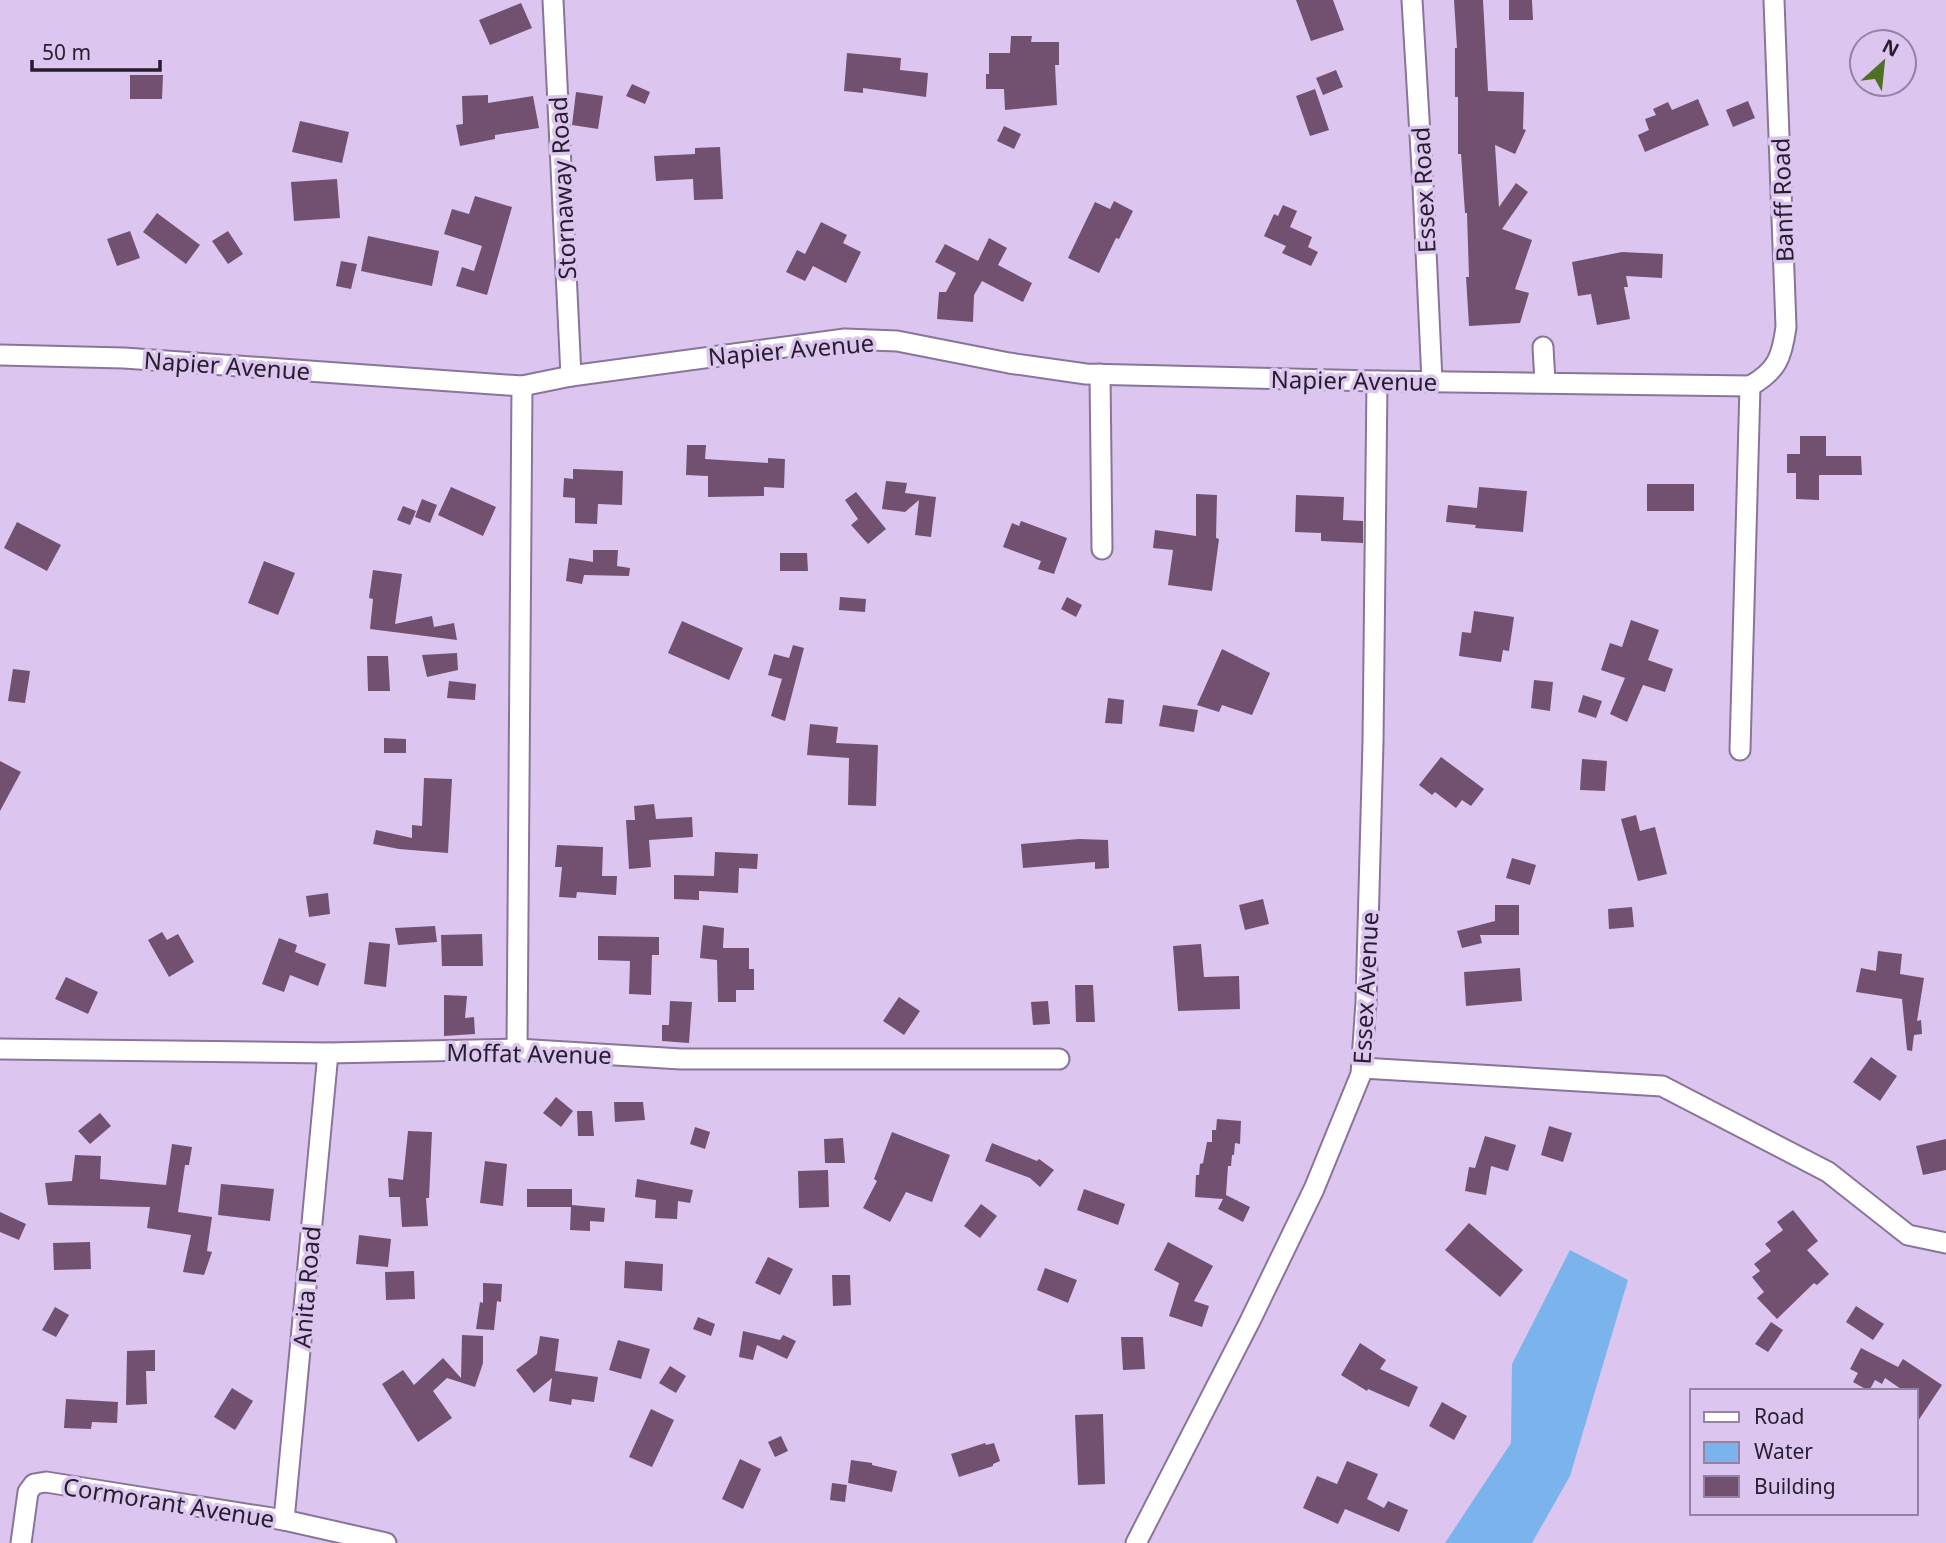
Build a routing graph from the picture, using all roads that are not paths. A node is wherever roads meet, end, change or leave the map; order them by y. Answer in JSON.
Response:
{"nodes":[{"id":1,"x":552,"y":0,"type":"edge"},
{"id":2,"x":1412,"y":0,"type":"edge"},
{"id":3,"x":1774,"y":0,"type":"edge"},
{"id":4,"x":1543,"y":347,"type":"dead end"},
{"id":5,"x":0,"y":355,"type":"edge"},
{"id":6,"x":1100,"y":374,"type":"junction"},
{"id":7,"x":571,"y":376,"type":"junction"},
{"id":8,"x":1377,"y":381,"type":"junction"},
{"id":9,"x":1432,"y":381,"type":"junction"},
{"id":10,"x":1545,"y":382,"type":"junction"},
{"id":11,"x":522,"y":386,"type":"junction"},
{"id":12,"x":1750,"y":386,"type":"junction"},
{"id":13,"x":1102,"y":549,"type":"dead end"},
{"id":14,"x":1740,"y":750,"type":"dead end"},
{"id":15,"x":0,"y":1049,"type":"edge"},
{"id":16,"x":517,"y":1049,"type":"junction"},
{"id":17,"x":328,"y":1053,"type":"junction"},
{"id":18,"x":1059,"y":1059,"type":"dead end"},
{"id":19,"x":1362,"y":1068,"type":"junction"},
{"id":20,"x":1946,"y":1243,"type":"edge"},
{"id":21,"x":284,"y":1520,"type":"junction"},
{"id":22,"x":21,"y":1543,"type":"edge"},
{"id":23,"x":386,"y":1543,"type":"edge"},
{"id":24,"x":1136,"y":1543,"type":"edge"}],
"edges":[{"from":1,"to":7,"type":"street","name":"Stornaway Road"},
{"from":2,"to":9,"type":"street","name":"Essex Road"},
{"from":3,"to":12,"type":"street","name":"Banff Road"},
{"from":4,"to":10,"type":"street"},
{"from":5,"to":11,"type":"street","name":"Napier Avenue"},
{"from":6,"to":7,"type":"street","name":"Napier Avenue"},
{"from":6,"to":8,"type":"street","name":"Napier Avenue"},
{"from":6,"to":13,"type":"street"},
{"from":7,"to":11,"type":"street","name":"Napier Avenue"},
{"from":8,"to":9,"type":"street","name":"Napier Avenue"},
{"from":8,"to":19,"type":"street","name":"Essex Avenue"},
{"from":9,"to":10,"type":"street","name":"Napier Avenue"},
{"from":10,"to":12,"type":"street","name":"Napier Avenue"},
{"from":11,"to":16,"type":"street"},
{"from":12,"to":14,"type":"street"},
{"from":15,"to":17,"type":"street","name":"Moffat Avenue"},
{"from":16,"to":17,"type":"street","name":"Moffat Avenue"},
{"from":16,"to":18,"type":"street","name":"Moffat Avenue"},
{"from":17,"to":21,"type":"street","name":"Anita Road"},
{"from":19,"to":20,"type":"street"},
{"from":19,"to":24,"type":"street","name":"Essex Avenue"},
{"from":21,"to":22,"type":"street","name":"Cormorant Avenue"},
{"from":21,"to":23,"type":"street","name":"Cormorant Avenue"}]}
